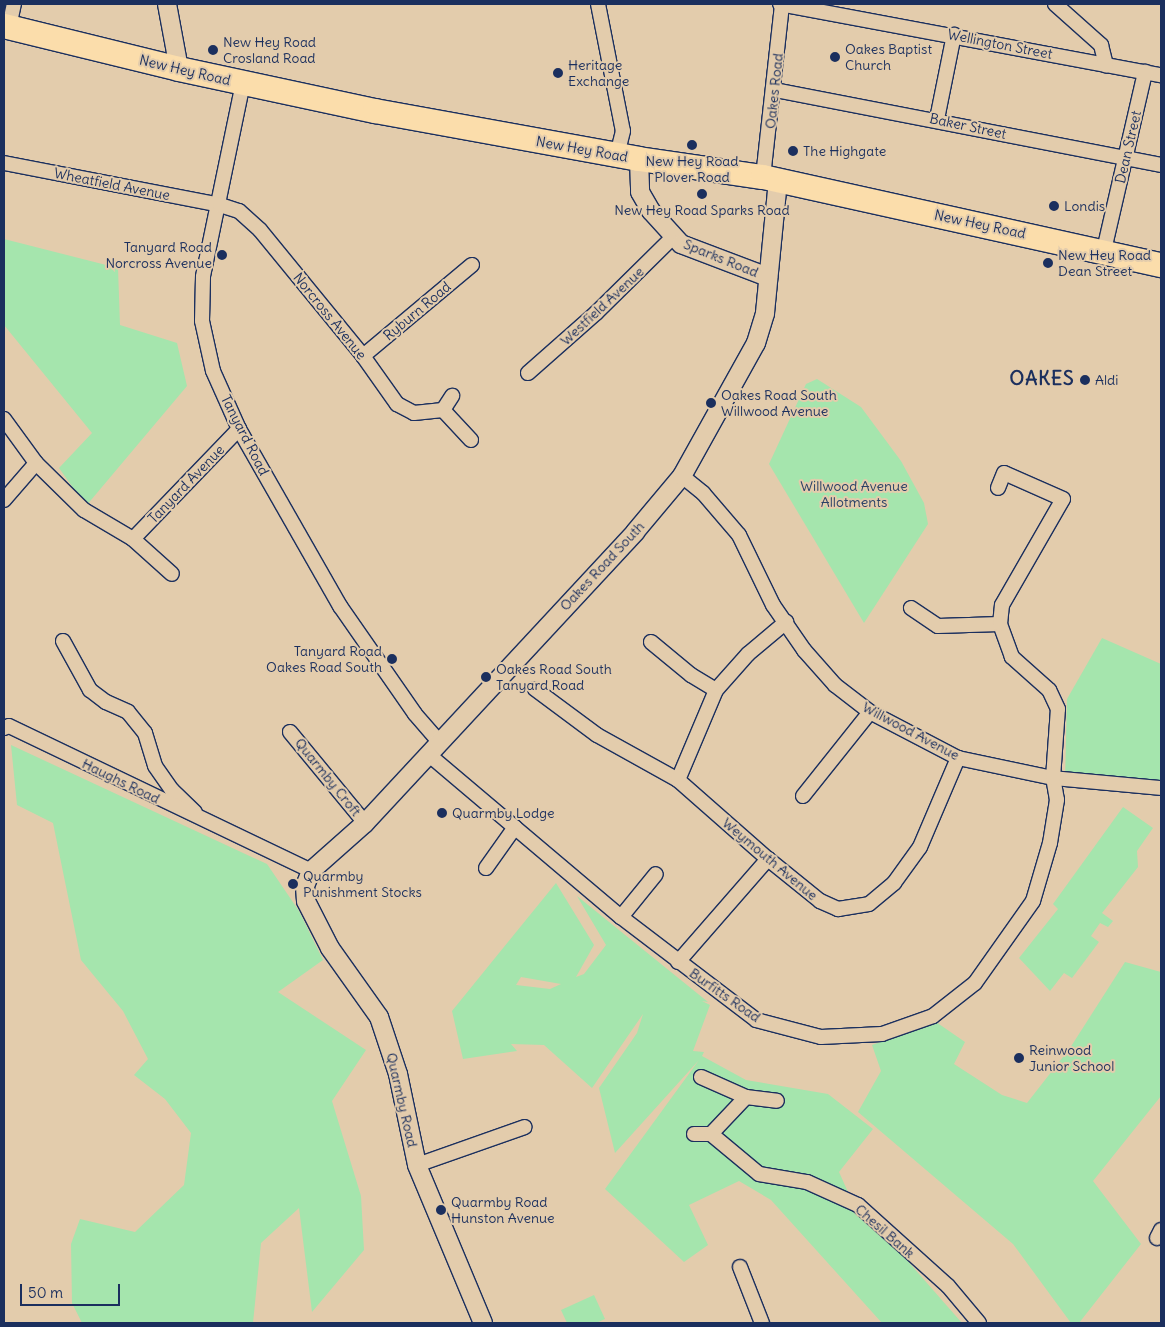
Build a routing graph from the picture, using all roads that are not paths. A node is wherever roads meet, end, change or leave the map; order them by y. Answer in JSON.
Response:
{"nodes":[{"id":1,"x":14,"y":4,"type":"edge"},
{"id":2,"x":168,"y":4,"type":"edge"},
{"id":3,"x":598,"y":4,"type":"edge"},
{"id":4,"x":781,"y":4,"type":"edge"},
{"id":5,"x":1055,"y":4,"type":"edge"},
{"id":6,"x":7,"y":27,"type":"edge"},
{"id":7,"x":954,"y":35,"type":"junction"},
{"id":8,"x":1106,"y":65,"type":"junction"},
{"id":9,"x":179,"y":69,"type":"junction"},
{"id":10,"x":1145,"y":72,"type":"junction"},
{"id":11,"x":1161,"y":75,"type":"edge"},
{"id":12,"x":243,"y":83,"type":"junction"},
{"id":13,"x":775,"y":90,"type":"junction"},
{"id":14,"x":937,"y":119,"type":"junction"},
{"id":15,"x":628,"y":157,"type":"junction"},
{"id":16,"x":1125,"y":157,"type":"junction"},
{"id":17,"x":4,"y":163,"type":"edge"},
{"id":18,"x":1161,"y":165,"type":"edge"},
{"id":19,"x":771,"y":179,"type":"junction"},
{"id":20,"x":220,"y":205,"type":"junction"},
{"id":21,"x":674,"y":236,"type":"junction"},
{"id":22,"x":1104,"y":250,"type":"junction"},
{"id":23,"x":1161,"y":265,"type":"edge"},
{"id":24,"x":472,"y":266,"type":"dead end"},
{"id":25,"x":768,"y":277,"type":"junction"},
{"id":26,"x":363,"y":356,"type":"junction"},
{"id":27,"x":528,"y":373,"type":"dead end"},
{"id":28,"x":452,"y":396,"type":"dead end"},
{"id":29,"x":443,"y":410,"type":"junction"},
{"id":30,"x":4,"y":419,"type":"edge"},
{"id":31,"x":239,"y":429,"type":"junction"},
{"id":32,"x":471,"y":440,"type":"dead end"},
{"id":33,"x":36,"y":463,"type":"junction"},
{"id":34,"x":682,"y":476,"type":"junction"},
{"id":35,"x":998,"y":488,"type":"dead end"},
{"id":36,"x":4,"y":500,"type":"edge"},
{"id":37,"x":133,"y":539,"type":"junction"},
{"id":38,"x":172,"y":574,"type":"dead end"},
{"id":39,"x":911,"y":608,"type":"dead end"},
{"id":40,"x":786,"y":622,"type":"junction"},
{"id":41,"x":1000,"y":624,"type":"junction"},
{"id":42,"x":63,"y":641,"type":"dead end"},
{"id":43,"x":652,"y":642,"type":"dead end"},
{"id":44,"x":535,"y":690,"type":"dead end"},
{"id":45,"x":716,"y":690,"type":"junction"},
{"id":46,"x":870,"y":712,"type":"junction"},
{"id":47,"x":4,"y":728,"type":"edge"},
{"id":48,"x":290,"y":732,"type":"dead end"},
{"id":49,"x":434,"y":748,"type":"junction"},
{"id":50,"x":958,"y":758,"type":"junction"},
{"id":51,"x":1053,"y":778,"type":"junction"},
{"id":52,"x":678,"y":780,"type":"junction"},
{"id":53,"x":1161,"y":788,"type":"edge"},
{"id":54,"x":803,"y":796,"type":"dead end"},
{"id":55,"x":365,"y":822,"type":"junction"},
{"id":56,"x":515,"y":827,"type":"junction"},
{"id":57,"x":238,"y":839,"type":"junction"},
{"id":58,"x":768,"y":859,"type":"junction"},
{"id":59,"x":486,"y":868,"type":"dead end"},
{"id":60,"x":656,"y":874,"type":"dead end"},
{"id":61,"x":308,"y":878,"type":"junction"},
{"id":62,"x":621,"y":917,"type":"junction"},
{"id":63,"x":678,"y":962,"type":"junction"},
{"id":64,"x":701,"y":1077,"type":"dead end"},
{"id":65,"x":746,"y":1097,"type":"junction"},
{"id":66,"x":777,"y":1102,"type":"dead end"},
{"id":67,"x":524,"y":1127,"type":"dead end"},
{"id":68,"x":694,"y":1134,"type":"dead end"},
{"id":69,"x":711,"y":1134,"type":"junction"},
{"id":70,"x":417,"y":1165,"type":"junction"},
{"id":71,"x":740,"y":1267,"type":"dead end"},
{"id":72,"x":483,"y":1323,"type":"edge"},
{"id":73,"x":762,"y":1323,"type":"edge"},
{"id":74,"x":979,"y":1323,"type":"edge"}],
"edges":[{"from":1,"to":6,"type":"street"},
{"from":2,"to":9,"type":"street"},
{"from":3,"to":15,"type":"street"},
{"from":4,"to":7,"type":"street","name":"Wellington Street"},
{"from":4,"to":13,"type":"street","name":"Oakes Road"},
{"from":5,"to":8,"type":"street"},
{"from":6,"to":9,"type":"highway","name":"New Hey Road"},
{"from":7,"to":8,"type":"street","name":"Wellington Street"},
{"from":7,"to":14,"type":"street"},
{"from":8,"to":10,"type":"street","name":"Wellington Street"},
{"from":9,"to":12,"type":"highway","name":"New Hey Road"},
{"from":10,"to":11,"type":"street","name":"Wellington Street"},
{"from":10,"to":16,"type":"street","name":"Dean Street"},
{"from":12,"to":15,"type":"highway","name":"New Hey Road"},
{"from":12,"to":20,"type":"street","name":"Tanyard Road"},
{"from":13,"to":14,"type":"street","name":"Baker Street"},
{"from":13,"to":19,"type":"street","name":"Oakes Road"},
{"from":14,"to":16,"type":"street","name":"Baker Street"},
{"from":15,"to":19,"type":"highway","name":"New Hey Road"},
{"from":15,"to":21,"type":"street","name":"Sparks Road"},
{"from":16,"to":18,"type":"street","name":"Baker Street"},
{"from":16,"to":22,"type":"street","name":"Dean Street"},
{"from":17,"to":20,"type":"street","name":"Wheatfield Avenue"},
{"from":19,"to":22,"type":"highway","name":"New Hey Road"},
{"from":19,"to":25,"type":"street","name":"Oakes Road South"},
{"from":20,"to":26,"type":"street","name":"Norcross Avenue"},
{"from":20,"to":31,"type":"street","name":"Tanyard Road"},
{"from":21,"to":25,"type":"street","name":"Sparks Road"},
{"from":21,"to":27,"type":"street","name":"Westfield Avenue"},
{"from":22,"to":23,"type":"highway","name":"New Hey Road"},
{"from":24,"to":26,"type":"street","name":"Ryburn Road"},
{"from":25,"to":34,"type":"street","name":"Oakes Road South"},
{"from":26,"to":29,"type":"street","name":"Norcross Avenue"},
{"from":28,"to":29,"type":"street"},
{"from":29,"to":32,"type":"street"},
{"from":30,"to":33,"type":"street"},
{"from":31,"to":37,"type":"street","name":"Tanyard Avenue"},
{"from":31,"to":49,"type":"street","name":"Tanyard Road"},
{"from":33,"to":36,"type":"street"},
{"from":33,"to":37,"type":"street"},
{"from":34,"to":40,"type":"street","name":"Willwood Avenue"},
{"from":34,"to":49,"type":"street","name":"Oakes Road South"},
{"from":35,"to":41,"type":"street"},
{"from":37,"to":38,"type":"street"},
{"from":39,"to":41,"type":"street"},
{"from":40,"to":45,"type":"street"},
{"from":40,"to":46,"type":"street","name":"Willwood Avenue"},
{"from":41,"to":51,"type":"street","name":"Burfitts Road"},
{"from":42,"to":57,"type":"street","name":"Haughs Road"},
{"from":43,"to":45,"type":"street"},
{"from":44,"to":52,"type":"street","name":"Weymouth Avenue"},
{"from":45,"to":52,"type":"street"},
{"from":46,"to":50,"type":"street","name":"Willwood Avenue"},
{"from":46,"to":54,"type":"street"},
{"from":47,"to":57,"type":"street","name":"Haughs Road"},
{"from":48,"to":55,"type":"street","name":"Quarmby Croft"},
{"from":49,"to":55,"type":"street","name":"Oakes Road South"},
{"from":49,"to":56,"type":"street","name":"Burfitts Road"},
{"from":50,"to":51,"type":"street","name":"Willwood Avenue"},
{"from":50,"to":58,"type":"street","name":"Weymouth Avenue"},
{"from":51,"to":53,"type":"street","name":"Willwood Avenue"},
{"from":51,"to":63,"type":"street","name":"Burfitts Road"},
{"from":52,"to":58,"type":"street","name":"Weymouth Avenue"},
{"from":55,"to":61,"type":"street","name":"Oakes Road South"},
{"from":56,"to":59,"type":"street"},
{"from":56,"to":62,"type":"street","name":"Burfitts Road"},
{"from":57,"to":61,"type":"street","name":"Haughs Road"},
{"from":58,"to":63,"type":"street"},
{"from":60,"to":62,"type":"street"},
{"from":61,"to":70,"type":"street","name":"Quarmby Road"},
{"from":62,"to":63,"type":"street","name":"Burfitts Road"},
{"from":64,"to":65,"type":"street"},
{"from":65,"to":66,"type":"street"},
{"from":65,"to":69,"type":"street"},
{"from":67,"to":70,"type":"street"},
{"from":68,"to":69,"type":"street"},
{"from":69,"to":74,"type":"street","name":"Chesil Bank"},
{"from":70,"to":72,"type":"street","name":"Quarmby Road"},
{"from":71,"to":73,"type":"street"}]}
